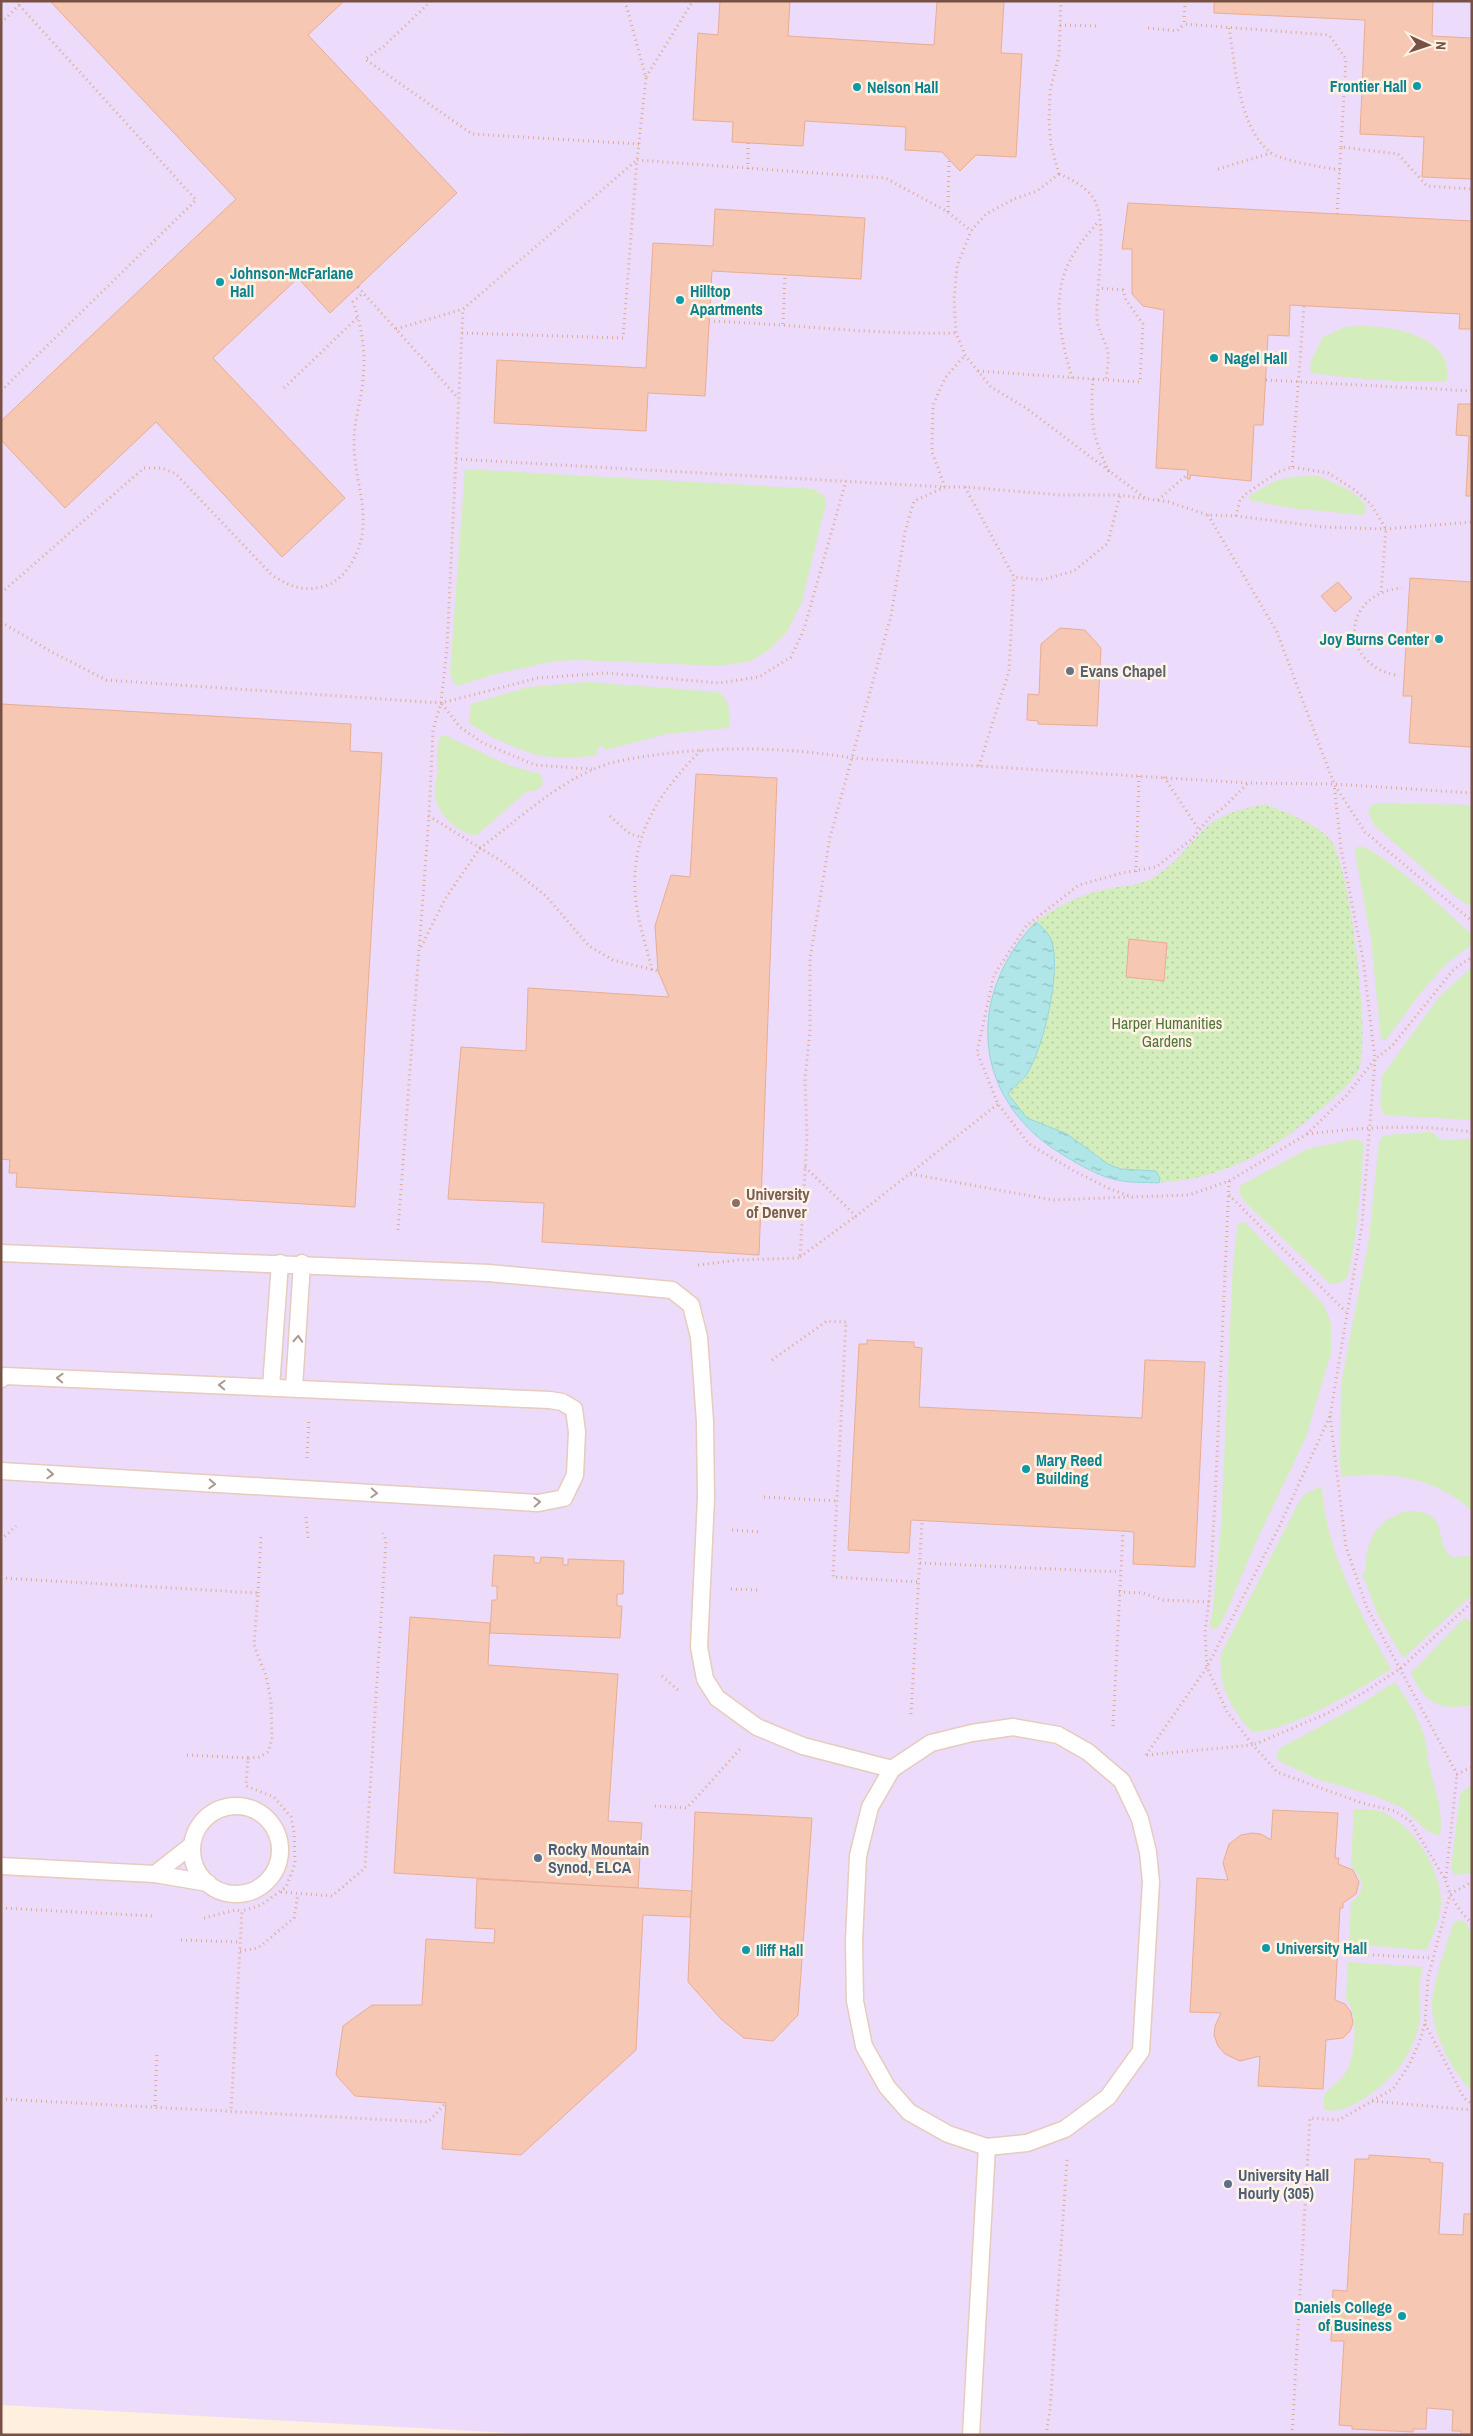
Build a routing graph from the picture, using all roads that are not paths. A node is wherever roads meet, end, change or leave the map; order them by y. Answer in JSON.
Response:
{"nodes":[{"id":1,"x":1,"y":1253,"type":"edge"},
{"id":2,"x":280,"y":1263,"type":"junction"},
{"id":3,"x":302,"y":1263,"type":"junction"},
{"id":4,"x":1,"y":1379,"type":"edge"},
{"id":5,"x":271,"y":1387,"type":"junction"},
{"id":6,"x":294,"y":1388,"type":"junction"},
{"id":7,"x":1,"y":1471,"type":"edge"},
{"id":8,"x":892,"y":1770,"type":"junction"},
{"id":9,"x":192,"y":1845,"type":"junction"},
{"id":10,"x":1,"y":1866,"type":"edge"},
{"id":11,"x":155,"y":1874,"type":"junction"},
{"id":12,"x":208,"y":1883,"type":"junction"},
{"id":13,"x":987,"y":2147,"type":"junction"},
{"id":14,"x":971,"y":2435,"type":"edge"}],
"edges":[{"from":1,"to":2,"type":"lane"},
{"from":2,"to":3,"type":"lane"},
{"from":2,"to":5,"type":"lane"},
{"from":6,"to":3,"type":"lane","one_way":true},
{"from":3,"to":8,"type":"lane"},
{"from":5,"to":4,"type":"lane","one_way":true},
{"from":5,"to":6,"type":"lane"},
{"from":7,"to":6,"type":"lane","one_way":true},
{"from":8,"to":13,"type":"lane"},
{"from":8,"to":13,"type":"lane"},
{"from":9,"to":11,"type":"lane"},
{"from":9,"to":12,"type":"lane"},
{"from":9,"to":12,"type":"lane"},
{"from":10,"to":11,"type":"lane"},
{"from":11,"to":12,"type":"lane"},
{"from":13,"to":14,"type":"lane"}]}
